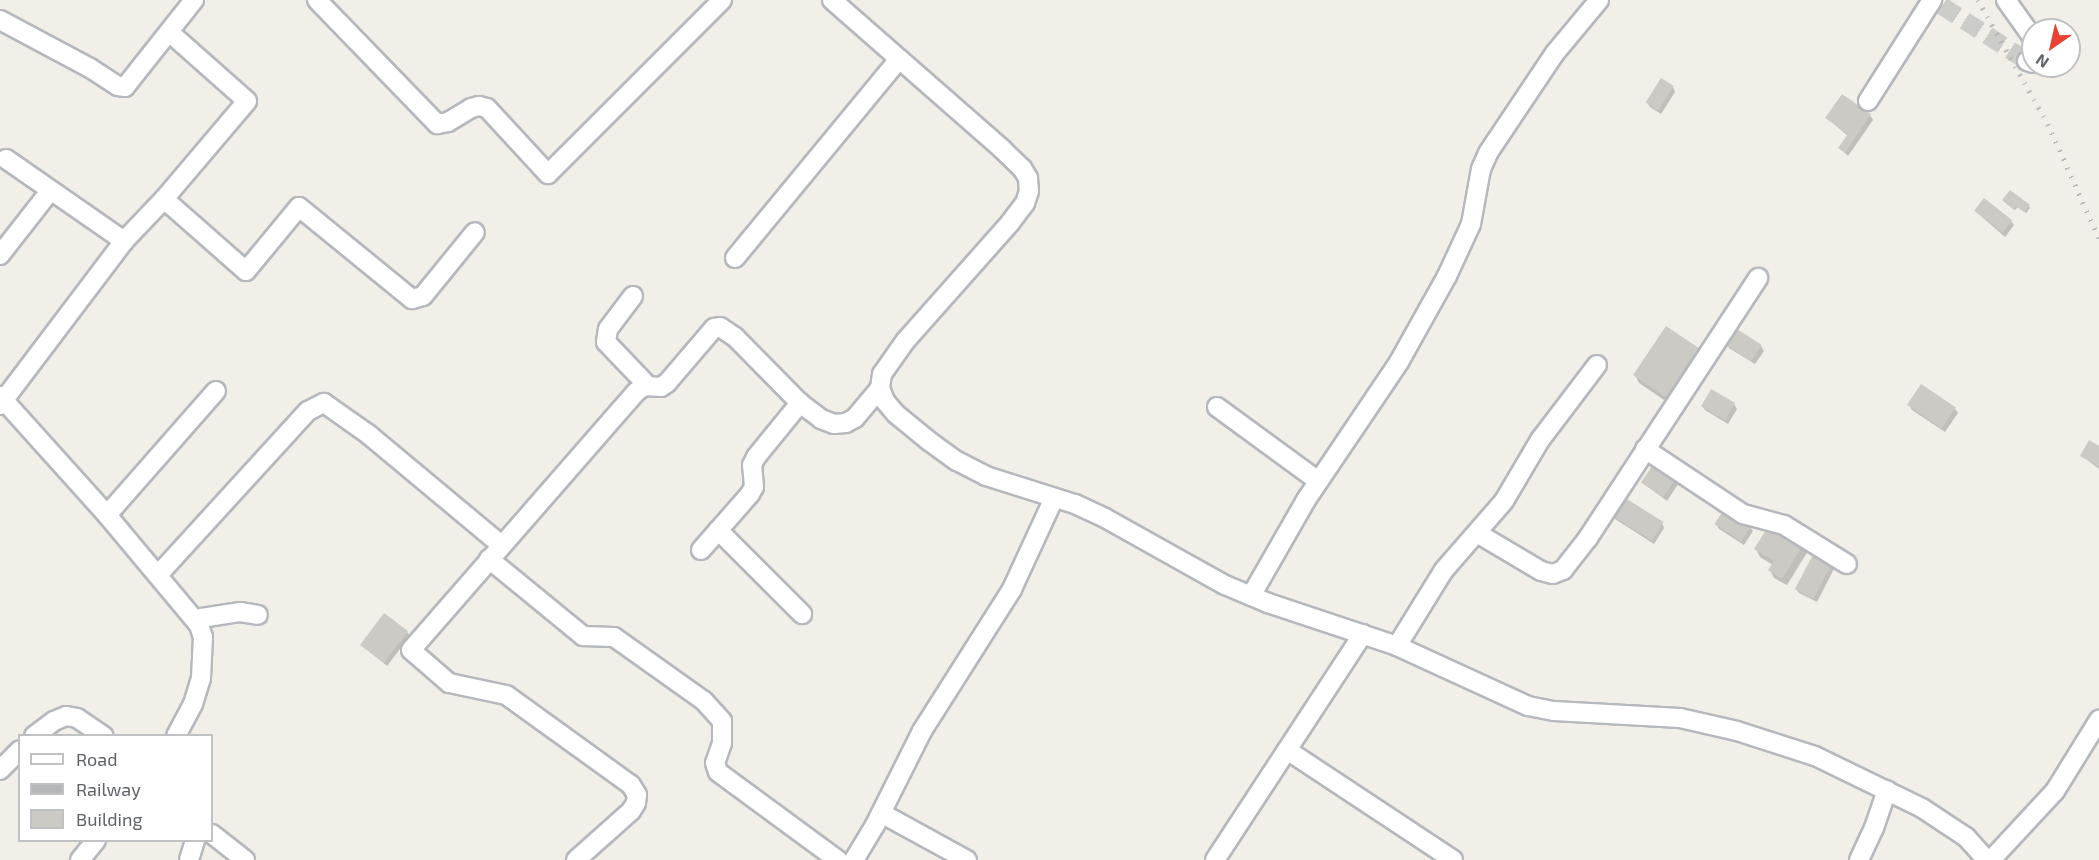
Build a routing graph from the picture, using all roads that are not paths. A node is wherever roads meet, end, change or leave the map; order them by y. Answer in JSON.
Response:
{"nodes":[{"id":1,"x":194,"y":0,"type":"edge"},
{"id":2,"x":317,"y":0,"type":"edge"},
{"id":3,"x":722,"y":0,"type":"edge"},
{"id":4,"x":832,"y":0,"type":"edge"},
{"id":5,"x":1599,"y":0,"type":"edge"},
{"id":6,"x":2006,"y":0,"type":"edge"},
{"id":7,"x":1930,"y":3,"type":"edge"},
{"id":8,"x":0,"y":20,"type":"edge"},
{"id":9,"x":2021,"y":21,"type":"edge"},
{"id":10,"x":169,"y":32,"type":"junction"},
{"id":11,"x":899,"y":59,"type":"junction"},
{"id":12,"x":1868,"y":100,"type":"dead end"},
{"id":13,"x":6,"y":159,"type":"dead end"},
{"id":14,"x":50,"y":191,"type":"junction"},
{"id":15,"x":164,"y":199,"type":"junction"},
{"id":16,"x":475,"y":232,"type":"dead end"},
{"id":17,"x":124,"y":241,"type":"junction"},
{"id":18,"x":0,"y":255,"type":"edge"},
{"id":19,"x":735,"y":258,"type":"dead end"},
{"id":20,"x":1758,"y":278,"type":"dead end"},
{"id":21,"x":633,"y":296,"type":"dead end"},
{"id":22,"x":1597,"y":365,"type":"dead end"},
{"id":23,"x":648,"y":386,"type":"junction"},
{"id":24,"x":880,"y":388,"type":"junction"},
{"id":25,"x":216,"y":391,"type":"dead end"},
{"id":26,"x":1,"y":400,"type":"edge"},
{"id":27,"x":800,"y":403,"type":"junction"},
{"id":28,"x":1217,"y":407,"type":"dead end"},
{"id":29,"x":1645,"y":449,"type":"junction"},
{"id":30,"x":1318,"y":481,"type":"junction"},
{"id":31,"x":1054,"y":498,"type":"junction"},
{"id":32,"x":107,"y":515,"type":"junction"},
{"id":33,"x":718,"y":530,"type":"junction"},
{"id":34,"x":1477,"y":533,"type":"junction"},
{"id":35,"x":701,"y":550,"type":"dead end"},
{"id":36,"x":495,"y":552,"type":"junction"},
{"id":37,"x":1847,"y":564,"type":"dead end"},
{"id":38,"x":158,"y":575,"type":"junction"},
{"id":39,"x":1251,"y":596,"type":"junction"},
{"id":40,"x":802,"y":614,"type":"dead end"},
{"id":41,"x":258,"y":615,"type":"dead end"},
{"id":42,"x":195,"y":620,"type":"junction"},
{"id":43,"x":1363,"y":634,"type":"junction"},
{"id":44,"x":1397,"y":646,"type":"junction"},
{"id":45,"x":2099,"y":720,"type":"edge"},
{"id":46,"x":35,"y":734,"type":"edge"},
{"id":47,"x":102,"y":734,"type":"edge"},
{"id":48,"x":177,"y":734,"type":"edge"},
{"id":49,"x":1287,"y":750,"type":"junction"},
{"id":50,"x":18,"y":752,"type":"edge"},
{"id":51,"x":0,"y":770,"type":"edge"},
{"id":52,"x":1887,"y":790,"type":"junction"},
{"id":53,"x":881,"y":813,"type":"junction"},
{"id":54,"x":213,"y":835,"type":"edge"},
{"id":55,"x":94,"y":842,"type":"edge"},
{"id":56,"x":194,"y":842,"type":"edge"},
{"id":57,"x":80,"y":860,"type":"edge"},
{"id":58,"x":189,"y":860,"type":"edge"},
{"id":59,"x":244,"y":860,"type":"edge"},
{"id":60,"x":576,"y":860,"type":"edge"},
{"id":61,"x":838,"y":860,"type":"edge"},
{"id":62,"x":854,"y":860,"type":"edge"},
{"id":63,"x":967,"y":860,"type":"edge"},
{"id":64,"x":1215,"y":860,"type":"edge"},
{"id":65,"x":1453,"y":860,"type":"edge"},
{"id":66,"x":1859,"y":860,"type":"edge"},
{"id":67,"x":1989,"y":860,"type":"edge"}],
"edges":[{"from":1,"to":10,"type":"street"},
{"from":2,"to":3,"type":"street"},
{"from":4,"to":11,"type":"street"},
{"from":5,"to":30,"type":"street"},
{"from":6,"to":9,"type":"street"},
{"from":7,"to":12,"type":"street"},
{"from":8,"to":10,"type":"street"},
{"from":10,"to":15,"type":"street"},
{"from":11,"to":19,"type":"street"},
{"from":11,"to":24,"type":"street"},
{"from":13,"to":14,"type":"street"},
{"from":14,"to":17,"type":"street"},
{"from":14,"to":18,"type":"street"},
{"from":15,"to":16,"type":"street"},
{"from":15,"to":17,"type":"street"},
{"from":17,"to":26,"type":"street"},
{"from":20,"to":29,"type":"street"},
{"from":21,"to":23,"type":"street"},
{"from":22,"to":34,"type":"street"},
{"from":23,"to":27,"type":"street"},
{"from":23,"to":36,"type":"street"},
{"from":24,"to":27,"type":"street"},
{"from":24,"to":31,"type":"street"},
{"from":25,"to":32,"type":"street"},
{"from":26,"to":32,"type":"street"},
{"from":27,"to":33,"type":"street"},
{"from":28,"to":30,"type":"street"},
{"from":29,"to":34,"type":"street"},
{"from":29,"to":37,"type":"street"},
{"from":30,"to":39,"type":"street"},
{"from":31,"to":39,"type":"street"},
{"from":31,"to":53,"type":"street"},
{"from":32,"to":38,"type":"street"},
{"from":33,"to":35,"type":"street"},
{"from":33,"to":40,"type":"street"},
{"from":34,"to":44,"type":"street"},
{"from":36,"to":38,"type":"street"},
{"from":36,"to":60,"type":"street"},
{"from":36,"to":61,"type":"street"},
{"from":38,"to":42,"type":"street"},
{"from":39,"to":43,"type":"street"},
{"from":41,"to":42,"type":"street"},
{"from":42,"to":48,"type":"street"},
{"from":43,"to":44,"type":"street"},
{"from":43,"to":49,"type":"street"},
{"from":44,"to":52,"type":"street"},
{"from":45,"to":67,"type":"street"},
{"from":46,"to":47,"type":"street"},
{"from":49,"to":64,"type":"street"},
{"from":49,"to":65,"type":"street"},
{"from":50,"to":51,"type":"street"},
{"from":52,"to":66,"type":"street"},
{"from":52,"to":67,"type":"street"},
{"from":53,"to":62,"type":"street"},
{"from":53,"to":63,"type":"street"},
{"from":54,"to":59,"type":"street"},
{"from":55,"to":57,"type":"street"},
{"from":56,"to":58,"type":"street"}]}
